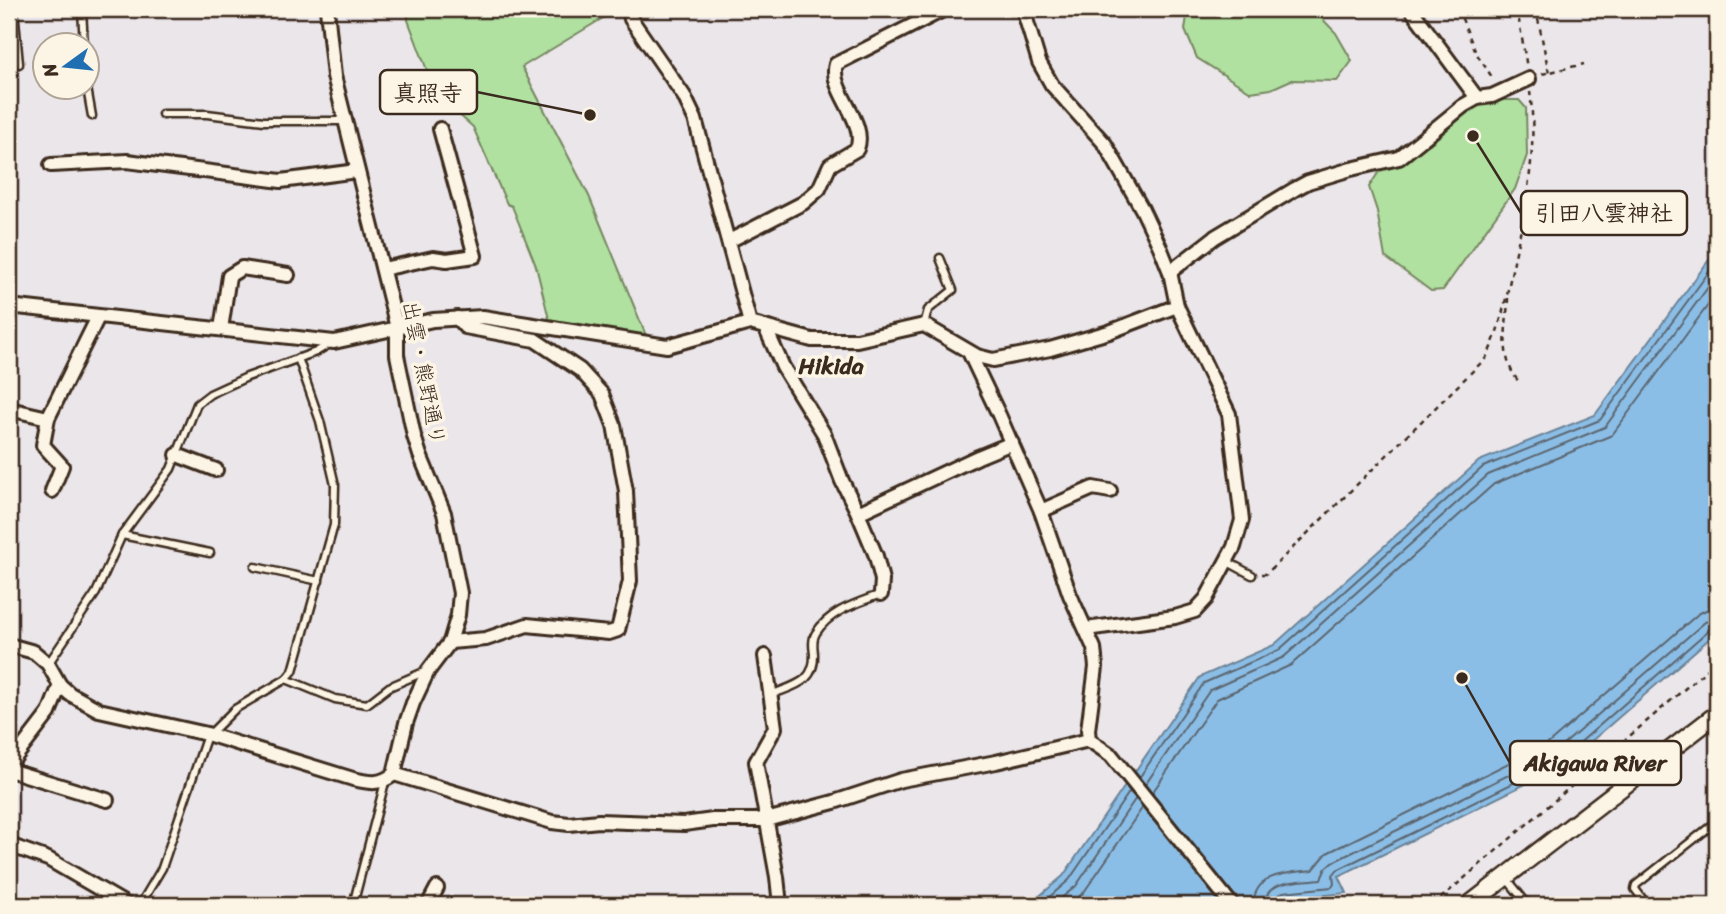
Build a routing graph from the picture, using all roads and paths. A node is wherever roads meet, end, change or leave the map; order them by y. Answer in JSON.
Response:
{"nodes":[{"id":1,"x":14,"y":9,"type":"edge"},
{"id":2,"x":82,"y":9,"type":"edge"},
{"id":3,"x":327,"y":9,"type":"edge"},
{"id":4,"x":629,"y":9,"type":"edge"},
{"id":5,"x":945,"y":9,"type":"edge"},
{"id":6,"x":1023,"y":9,"type":"edge"},
{"id":7,"x":1411,"y":9,"type":"edge"},
{"id":8,"x":1458,"y":9,"type":"edge"},
{"id":9,"x":1517,"y":9,"type":"edge"},
{"id":10,"x":1536,"y":9,"type":"edge"},
{"id":11,"x":83,"y":32,"type":"edge"},
{"id":12,"x":19,"y":64,"type":"dead end"},
{"id":13,"x":1584,"y":64,"type":"dead end"},
{"id":14,"x":1529,"y":79,"type":"junction"},
{"id":15,"x":1500,"y":93,"type":"junction"},
{"id":16,"x":1476,"y":98,"type":"junction"},
{"id":17,"x":90,"y":102,"type":"edge"},
{"id":18,"x":162,"y":114,"type":"dead end"},
{"id":19,"x":92,"y":116,"type":"dead end"},
{"id":20,"x":345,"y":121,"type":"junction"},
{"id":21,"x":440,"y":129,"type":"dead end"},
{"id":22,"x":51,"y":165,"type":"dead end"},
{"id":23,"x":357,"y":171,"type":"junction"},
{"id":24,"x":729,"y":241,"type":"junction"},
{"id":25,"x":940,"y":258,"type":"dead end"},
{"id":26,"x":383,"y":269,"type":"junction"},
{"id":27,"x":1170,"y":272,"type":"junction"},
{"id":28,"x":288,"y":275,"type":"dead end"},
{"id":29,"x":1508,"y":291,"type":"junction"},
{"id":30,"x":9,"y":306,"type":"edge"},
{"id":31,"x":1177,"y":306,"type":"junction"},
{"id":32,"x":98,"y":317,"type":"junction"},
{"id":33,"x":457,"y":318,"type":"junction"},
{"id":34,"x":750,"y":323,"type":"junction"},
{"id":35,"x":923,"y":325,"type":"junction"},
{"id":36,"x":765,"y":327,"type":"junction"},
{"id":37,"x":397,"y":328,"type":"junction"},
{"id":38,"x":221,"y":330,"type":"junction"},
{"id":39,"x":334,"y":342,"type":"junction"},
{"id":40,"x":968,"y":352,"type":"junction"},
{"id":41,"x":298,"y":358,"type":"junction"},
{"id":42,"x":1521,"y":384,"type":"dead end"},
{"id":43,"x":9,"y":409,"type":"edge"},
{"id":44,"x":48,"y":418,"type":"junction"},
{"id":45,"x":1012,"y":443,"type":"junction"},
{"id":46,"x":177,"y":455,"type":"junction"},
{"id":47,"x":216,"y":470,"type":"dead end"},
{"id":48,"x":52,"y":491,"type":"dead end"},
{"id":49,"x":1110,"y":491,"type":"dead end"},
{"id":50,"x":1041,"y":511,"type":"junction"},
{"id":51,"x":858,"y":513,"type":"junction"},
{"id":52,"x":122,"y":536,"type":"junction"},
{"id":53,"x":210,"y":553,"type":"dead end"},
{"id":54,"x":1226,"y":561,"type":"junction"},
{"id":55,"x":255,"y":567,"type":"dead end"},
{"id":56,"x":1252,"y":575,"type":"joint"},
{"id":57,"x":318,"y":581,"type":"junction"},
{"id":58,"x":881,"y":594,"type":"joint"},
{"id":59,"x":1086,"y":629,"type":"junction"},
{"id":60,"x":450,"y":642,"type":"junction"},
{"id":61,"x":9,"y":645,"type":"edge"},
{"id":62,"x":765,"y":656,"type":"dead end"},
{"id":63,"x":1717,"y":662,"type":"edge"},
{"id":64,"x":48,"y":664,"type":"junction"},
{"id":65,"x":428,"y":671,"type":"junction"},
{"id":66,"x":286,"y":679,"type":"junction"},
{"id":67,"x":60,"y":685,"type":"junction"},
{"id":68,"x":771,"y":695,"type":"junction"},
{"id":69,"x":1717,"y":714,"type":"edge"},
{"id":70,"x":209,"y":734,"type":"junction"},
{"id":71,"x":1089,"y":740,"type":"junction"},
{"id":72,"x":9,"y":765,"type":"edge"},
{"id":73,"x":9,"y":770,"type":"edge"},
{"id":74,"x":390,"y":777,"type":"junction"},
{"id":75,"x":107,"y":800,"type":"dead end"},
{"id":76,"x":1717,"y":817,"type":"edge"},
{"id":77,"x":766,"y":820,"type":"junction"},
{"id":78,"x":9,"y":845,"type":"edge"},
{"id":79,"x":1506,"y":877,"type":"junction"},
{"id":80,"x":437,"y":888,"type":"dead end"},
{"id":81,"x":127,"y":905,"type":"edge"},
{"id":82,"x":140,"y":905,"type":"edge"},
{"id":83,"x":353,"y":905,"type":"edge"},
{"id":84,"x":428,"y":905,"type":"edge"},
{"id":85,"x":780,"y":905,"type":"edge"},
{"id":86,"x":1232,"y":905,"type":"edge"},
{"id":87,"x":1433,"y":905,"type":"edge"},
{"id":88,"x":1469,"y":905,"type":"edge"},
{"id":89,"x":1528,"y":905,"type":"edge"},
{"id":90,"x":1647,"y":905,"type":"edge"}],
"edges":[{"from":1,"to":12,"type":"lane"},
{"from":2,"to":11,"type":"lane"},
{"from":3,"to":20,"type":"street","name":"出雲・熊野通り"},
{"from":4,"to":24,"type":"street"},
{"from":5,"to":24,"type":"street"},
{"from":6,"to":27,"type":"street"},
{"from":7,"to":16,"type":"street"},
{"from":8,"to":15,"type":"path"},
{"from":9,"to":14,"type":"path"},
{"from":10,"to":13,"type":"path"},
{"from":14,"to":15,"type":"street"},
{"from":14,"to":29,"type":"path"},
{"from":15,"to":16,"type":"street"},
{"from":16,"to":27,"type":"street"},
{"from":17,"to":19,"type":"lane"},
{"from":18,"to":20,"type":"lane"},
{"from":20,"to":23,"type":"street","name":"出雲・熊野通り"},
{"from":21,"to":26,"type":"street"},
{"from":22,"to":23,"type":"street"},
{"from":23,"to":26,"type":"street","name":"出雲・熊野通り"},
{"from":24,"to":34,"type":"street"},
{"from":25,"to":35,"type":"lane"},
{"from":26,"to":37,"type":"street","name":"出雲・熊野通り"},
{"from":27,"to":31,"type":"street"},
{"from":28,"to":38,"type":"street"},
{"from":29,"to":42,"type":"path"},
{"from":29,"to":56,"type":"path"},
{"from":30,"to":32,"type":"street"},
{"from":31,"to":40,"type":"street"},
{"from":31,"to":54,"type":"street"},
{"from":32,"to":38,"type":"street"},
{"from":32,"to":44,"type":"street"},
{"from":33,"to":34,"type":"street"},
{"from":33,"to":37,"type":"street"},
{"from":33,"to":60,"type":"street"},
{"from":34,"to":36,"type":"street"},
{"from":35,"to":36,"type":"street"},
{"from":35,"to":40,"type":"street"},
{"from":36,"to":51,"type":"street"},
{"from":37,"to":39,"type":"street"},
{"from":37,"to":60,"type":"street","name":"出雲・熊野通り"},
{"from":38,"to":39,"type":"street"},
{"from":39,"to":41,"type":"lane"},
{"from":40,"to":45,"type":"street"},
{"from":41,"to":46,"type":"lane"},
{"from":41,"to":57,"type":"lane"},
{"from":43,"to":44,"type":"street"},
{"from":44,"to":48,"type":"street"},
{"from":45,"to":50,"type":"street"},
{"from":45,"to":51,"type":"street"},
{"from":46,"to":47,"type":"street"},
{"from":46,"to":52,"type":"lane"},
{"from":49,"to":50,"type":"street"},
{"from":50,"to":59,"type":"street"},
{"from":51,"to":58,"type":"street"},
{"from":52,"to":53,"type":"lane"},
{"from":52,"to":64,"type":"lane"},
{"from":54,"to":56,"type":"lane"},
{"from":54,"to":59,"type":"street"},
{"from":55,"to":57,"type":"lane"},
{"from":57,"to":66,"type":"lane"},
{"from":58,"to":68,"type":"lane"},
{"from":59,"to":71,"type":"street"},
{"from":60,"to":65,"type":"street","name":"出雲・熊野通り"},
{"from":61,"to":64,"type":"street"},
{"from":62,"to":68,"type":"street"},
{"from":63,"to":87,"type":"path"},
{"from":64,"to":67,"type":"street"},
{"from":65,"to":66,"type":"lane"},
{"from":65,"to":74,"type":"street","name":"出雲・熊野通り"},
{"from":66,"to":70,"type":"lane"},
{"from":67,"to":70,"type":"street"},
{"from":67,"to":72,"type":"street"},
{"from":68,"to":77,"type":"street"},
{"from":69,"to":79,"type":"street"},
{"from":70,"to":74,"type":"street"},
{"from":70,"to":82,"type":"lane"},
{"from":71,"to":77,"type":"street"},
{"from":71,"to":86,"type":"street"},
{"from":73,"to":75,"type":"street"},
{"from":74,"to":77,"type":"street"},
{"from":74,"to":83,"type":"lane"},
{"from":76,"to":90,"type":"lane"},
{"from":77,"to":85,"type":"street"},
{"from":78,"to":81,"type":"street"},
{"from":79,"to":88,"type":"street"},
{"from":79,"to":89,"type":"lane"},
{"from":80,"to":84,"type":"street"}]}
